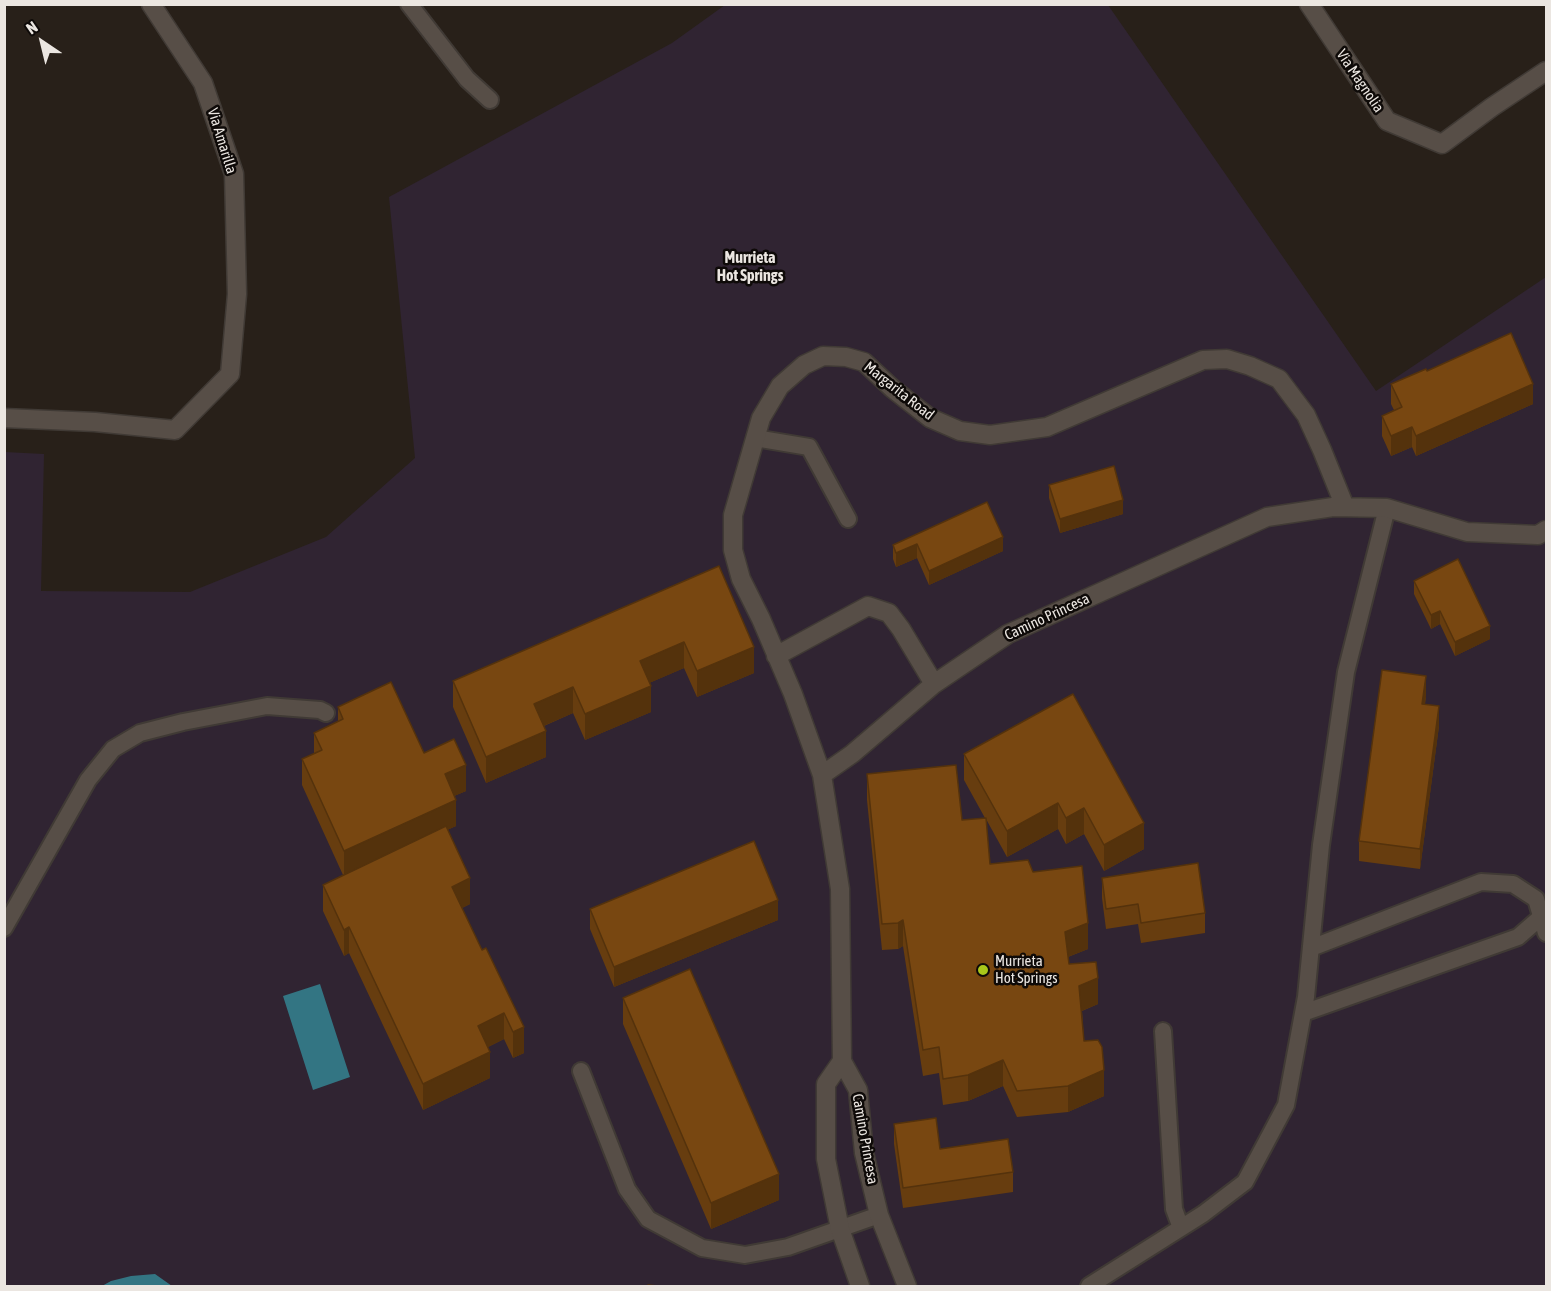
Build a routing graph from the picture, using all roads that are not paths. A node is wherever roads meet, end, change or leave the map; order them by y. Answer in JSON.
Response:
{"nodes":[{"id":1,"x":151,"y":4,"type":"edge"},
{"id":2,"x":409,"y":4,"type":"edge"},
{"id":3,"x":1309,"y":4,"type":"edge"},
{"id":4,"x":1546,"y":71,"type":"edge"},
{"id":5,"x":490,"y":100,"type":"dead end"},
{"id":6,"x":4,"y":418,"type":"edge"},
{"id":7,"x":755,"y":438,"type":"junction"},
{"id":8,"x":1345,"y":507,"type":"junction"},
{"id":9,"x":1388,"y":508,"type":"junction"},
{"id":10,"x":848,"y":519,"type":"dead end"},
{"id":11,"x":1546,"y":530,"type":"edge"},
{"id":12,"x":776,"y":656,"type":"junction"},
{"id":13,"x":934,"y":684,"type":"junction"},
{"id":14,"x":326,"y":713,"type":"dead end"},
{"id":15,"x":822,"y":775,"type":"junction"},
{"id":16,"x":1542,"y":916,"type":"junction"},
{"id":17,"x":4,"y":928,"type":"edge"},
{"id":18,"x":1546,"y":933,"type":"edge"},
{"id":19,"x":1311,"y":948,"type":"junction"},
{"id":20,"x":1303,"y":1013,"type":"junction"},
{"id":21,"x":1163,"y":1031,"type":"dead end"},
{"id":22,"x":842,"y":1061,"type":"junction"},
{"id":23,"x":581,"y":1071,"type":"dead end"},
{"id":24,"x":879,"y":1215,"type":"junction"},
{"id":25,"x":1181,"y":1228,"type":"junction"},
{"id":26,"x":840,"y":1229,"type":"junction"},
{"id":27,"x":860,"y":1287,"type":"edge"},
{"id":28,"x":907,"y":1287,"type":"edge"},
{"id":29,"x":1089,"y":1287,"type":"edge"}],
"edges":[{"from":1,"to":6,"type":"street","name":"Via Amarilla"},
{"from":2,"to":5,"type":"lane"},
{"from":3,"to":4,"type":"street","name":"Via Magnolia"},
{"from":7,"to":8,"type":"street","name":"Margarita Road"},
{"from":7,"to":10,"type":"lane"},
{"from":7,"to":12,"type":"street","name":"Margarita Road"},
{"from":8,"to":9,"type":"street","name":"Camino Princesa"},
{"from":8,"to":13,"type":"street","name":"Camino Princesa"},
{"from":9,"to":11,"type":"street","name":"Camino Princesa"},
{"from":9,"to":19,"type":"lane"},
{"from":12,"to":13,"type":"street"},
{"from":12,"to":15,"type":"street","name":"Margarita Road"},
{"from":13,"to":15,"type":"street","name":"Camino Princesa"},
{"from":14,"to":17,"type":"lane"},
{"from":15,"to":22,"type":"street","name":"Camino Princesa"},
{"from":16,"to":18,"type":"lane"},
{"from":16,"to":19,"type":"lane"},
{"from":16,"to":20,"type":"lane"},
{"from":19,"to":20,"type":"lane"},
{"from":20,"to":25,"type":"lane"},
{"from":21,"to":25,"type":"lane"},
{"from":22,"to":24,"type":"street","name":"Camino Princesa"},
{"from":22,"to":26,"type":"street","name":"Camino Princesa"},
{"from":23,"to":26,"type":"lane"},
{"from":24,"to":26,"type":"lane"},
{"from":24,"to":28,"type":"street","name":"Camino Princesa"},
{"from":25,"to":29,"type":"lane"},
{"from":26,"to":27,"type":"street","name":"Camino Princesa"}]}
